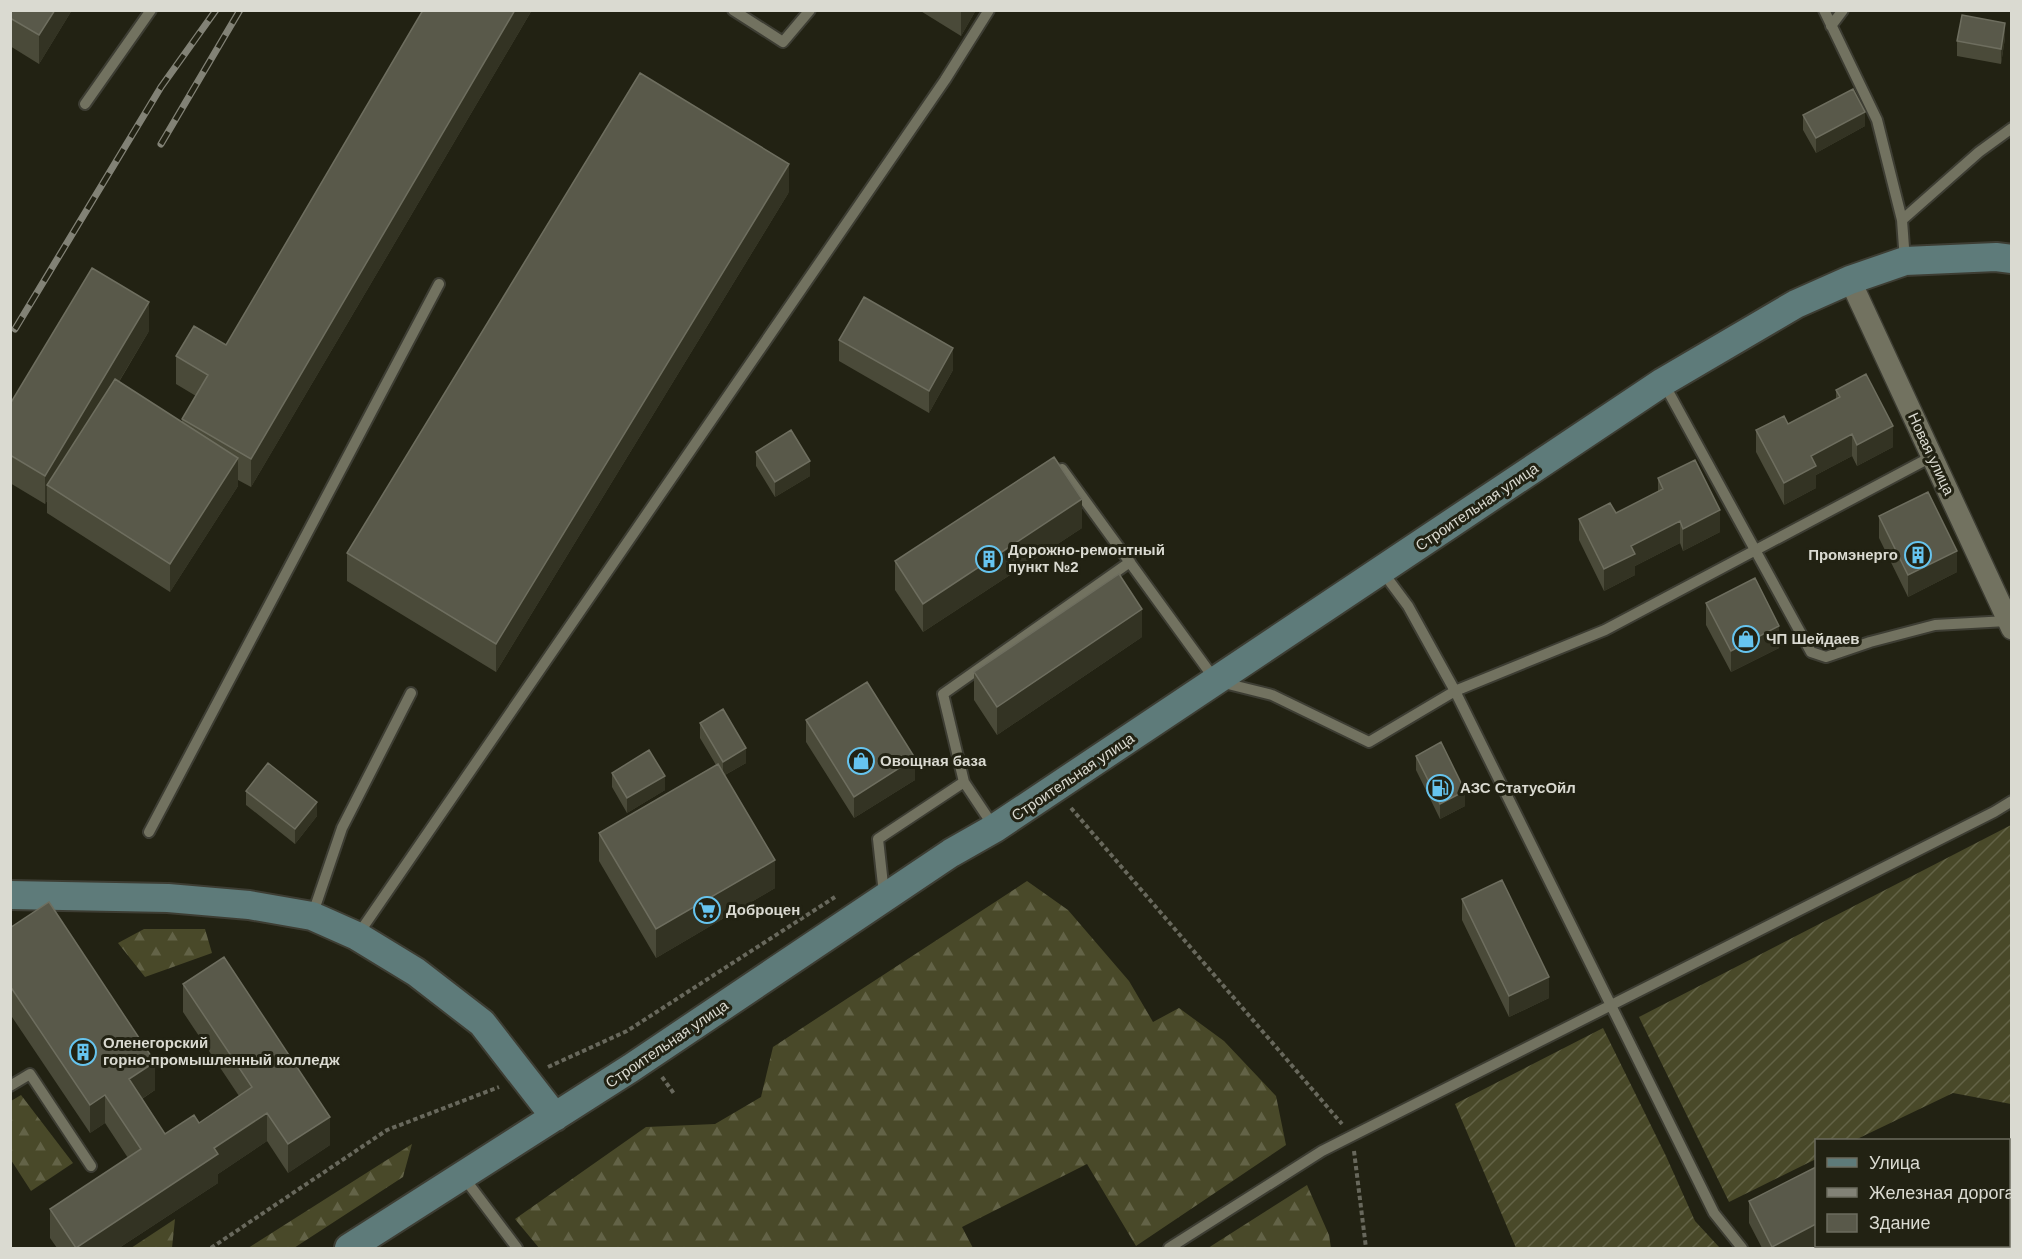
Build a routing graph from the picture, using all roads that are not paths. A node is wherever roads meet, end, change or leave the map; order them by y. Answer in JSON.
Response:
{"nodes":[{"id":1,"x":151,"y":10,"type":"edge"},
{"id":2,"x":733,"y":10,"type":"edge"},
{"id":3,"x":810,"y":10,"type":"edge"},
{"id":4,"x":989,"y":10,"type":"edge"},
{"id":5,"x":1824,"y":10,"type":"edge"},
{"id":6,"x":1843,"y":10,"type":"edge"},
{"id":7,"x":1831,"y":26,"type":"junction"},
{"id":8,"x":86,"y":104,"type":"dead end"},
{"id":9,"x":2012,"y":128,"type":"edge"},
{"id":10,"x":1902,"y":220,"type":"junction"},
{"id":11,"x":2012,"y":259,"type":"edge"},
{"id":12,"x":1905,"y":261,"type":"junction"},
{"id":13,"x":1850,"y":280,"type":"junction"},
{"id":14,"x":439,"y":284,"type":"dead end"},
{"id":15,"x":1663,"y":382,"type":"junction"},
{"id":16,"x":1933,"y":456,"type":"junction"},
{"id":17,"x":1062,"y":469,"type":"edge"},
{"id":18,"x":1754,"y":550,"type":"junction"},
{"id":19,"x":1130,"y":562,"type":"junction"},
{"id":20,"x":1382,"y":571,"type":"junction"},
{"id":21,"x":2009,"y":625,"type":"edge"},
{"id":22,"x":1216,"y":681,"type":"junction"},
{"id":23,"x":1455,"y":691,"type":"junction"},
{"id":24,"x":411,"y":693,"type":"dead end"},
{"id":25,"x":964,"y":782,"type":"junction"},
{"id":26,"x":2012,"y":801,"type":"edge"},
{"id":27,"x":995,"y":828,"type":"junction"},
{"id":28,"x":149,"y":832,"type":"dead end"},
{"id":29,"x":10,"y":895,"type":"edge"},
{"id":30,"x":885,"y":897,"type":"junction"},
{"id":31,"x":312,"y":916,"type":"junction"},
{"id":32,"x":357,"y":936,"type":"junction"},
{"id":33,"x":1610,"y":1005,"type":"junction"},
{"id":34,"x":10,"y":1086,"type":"edge"},
{"id":35,"x":555,"y":1117,"type":"junction"},
{"id":36,"x":91,"y":1166,"type":"dead end"},
{"id":37,"x":462,"y":1175,"type":"junction"},
{"id":38,"x":349,"y":1248,"type":"edge"},
{"id":39,"x":517,"y":1248,"type":"edge"},
{"id":40,"x":1169,"y":1248,"type":"edge"},
{"id":41,"x":1742,"y":1248,"type":"edge"}],
"edges":[{"from":1,"to":8,"type":"lane"},
{"from":2,"to":3,"type":"lane"},
{"from":4,"to":32,"type":"lane"},
{"from":5,"to":7,"type":"lane"},
{"from":6,"to":7,"type":"lane"},
{"from":7,"to":10,"type":"lane"},
{"from":9,"to":10,"type":"lane"},
{"from":10,"to":12,"type":"lane"},
{"from":11,"to":12,"type":"street","name":"Строительная улица"},
{"from":12,"to":13,"type":"street","name":"Строительная улица"},
{"from":13,"to":15,"type":"street","name":"Строительная улица"},
{"from":13,"to":16,"type":"street","name":"Новая улица"},
{"from":14,"to":28,"type":"lane"},
{"from":15,"to":18,"type":"lane"},
{"from":15,"to":20,"type":"street","name":"Строительная улица"},
{"from":16,"to":18,"type":"lane"},
{"from":16,"to":21,"type":"street","name":"Новая улица"},
{"from":17,"to":19,"type":"lane"},
{"from":18,"to":21,"type":"lane"},
{"from":18,"to":23,"type":"lane"},
{"from":19,"to":22,"type":"lane"},
{"from":19,"to":25,"type":"lane"},
{"from":20,"to":22,"type":"street","name":"Строительная улица"},
{"from":20,"to":23,"type":"lane"},
{"from":22,"to":23,"type":"lane"},
{"from":22,"to":27,"type":"street","name":"Строительная улица"},
{"from":23,"to":33,"type":"lane"},
{"from":24,"to":31,"type":"lane"},
{"from":25,"to":27,"type":"lane"},
{"from":25,"to":30,"type":"lane"},
{"from":26,"to":33,"type":"lane"},
{"from":27,"to":30,"type":"street","name":"Строительная улица"},
{"from":29,"to":31,"type":"street"},
{"from":30,"to":35,"type":"street","name":"Строительная улица"},
{"from":31,"to":32,"type":"street"},
{"from":32,"to":35,"type":"street"},
{"from":33,"to":40,"type":"lane"},
{"from":33,"to":41,"type":"lane"},
{"from":34,"to":36,"type":"lane"},
{"from":35,"to":37,"type":"street","name":"Строительная улица"},
{"from":37,"to":38,"type":"street","name":"Строительная улица"},
{"from":37,"to":39,"type":"lane"}]}
